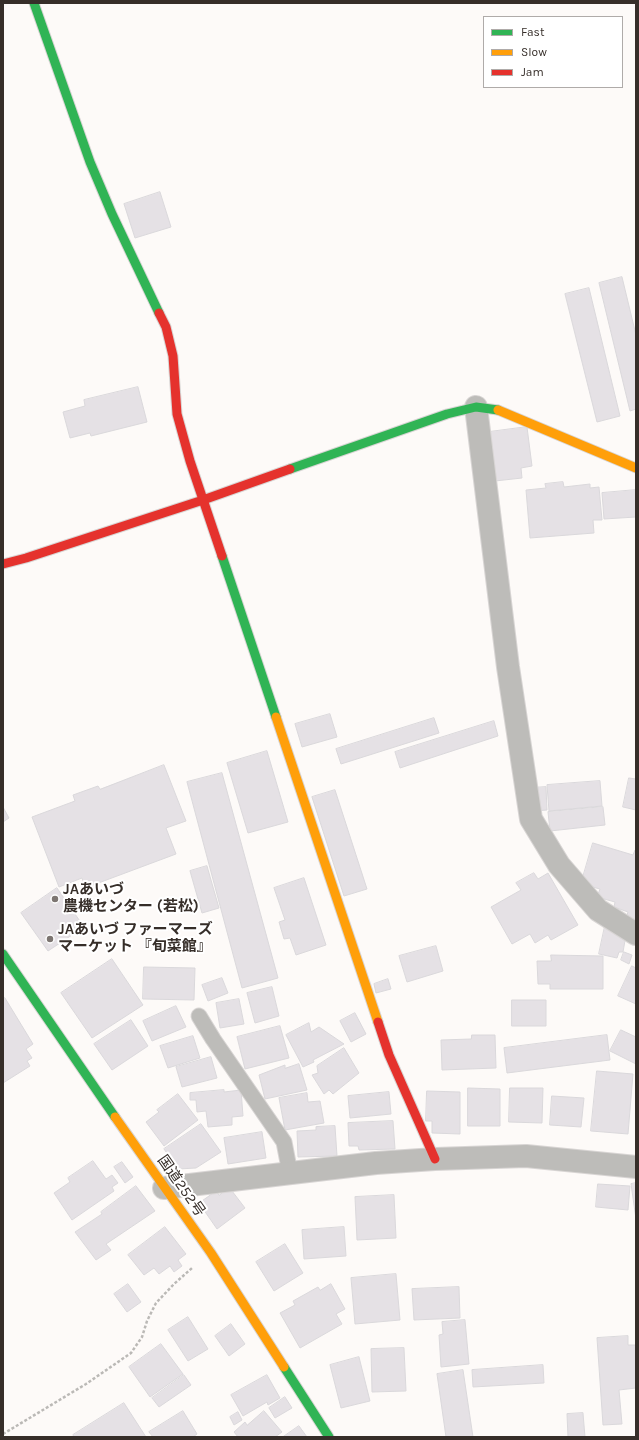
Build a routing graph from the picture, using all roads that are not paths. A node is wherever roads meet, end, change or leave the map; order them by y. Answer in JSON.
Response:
{"nodes":[{"id":1,"x":34,"y":3,"type":"edge"},
{"id":2,"x":476,"y":407,"type":"junction"},
{"id":3,"x":636,"y":468,"type":"edge"},
{"id":4,"x":203,"y":500,"type":"junction"},
{"id":5,"x":3,"y":564,"type":"edge"},
{"id":6,"x":636,"y":934,"type":"edge"},
{"id":7,"x":3,"y":954,"type":"edge"},
{"id":8,"x":199,"y":1016,"type":"dead end"},
{"id":9,"x":435,"y":1159,"type":"junction"},
{"id":10,"x":634,"y":1164,"type":"edge"},
{"id":11,"x":290,"y":1173,"type":"junction"},
{"id":12,"x":164,"y":1188,"type":"junction"},
{"id":13,"x":329,"y":1437,"type":"edge"}],
"edges":[{"from":1,"to":4,"type":"main road"},
{"from":2,"to":3,"type":"main road"},
{"from":2,"to":4,"type":"main road"},
{"from":2,"to":6,"type":"street"},
{"from":4,"to":5,"type":"main road"},
{"from":4,"to":9,"type":"main road"},
{"from":7,"to":12,"type":"main road","name":"国道252号"},
{"from":8,"to":11,"type":"lane"},
{"from":9,"to":10,"type":"street"},
{"from":9,"to":11,"type":"street"},
{"from":11,"to":12,"type":"street"},
{"from":12,"to":13,"type":"main road","name":"国道252号"}]}
